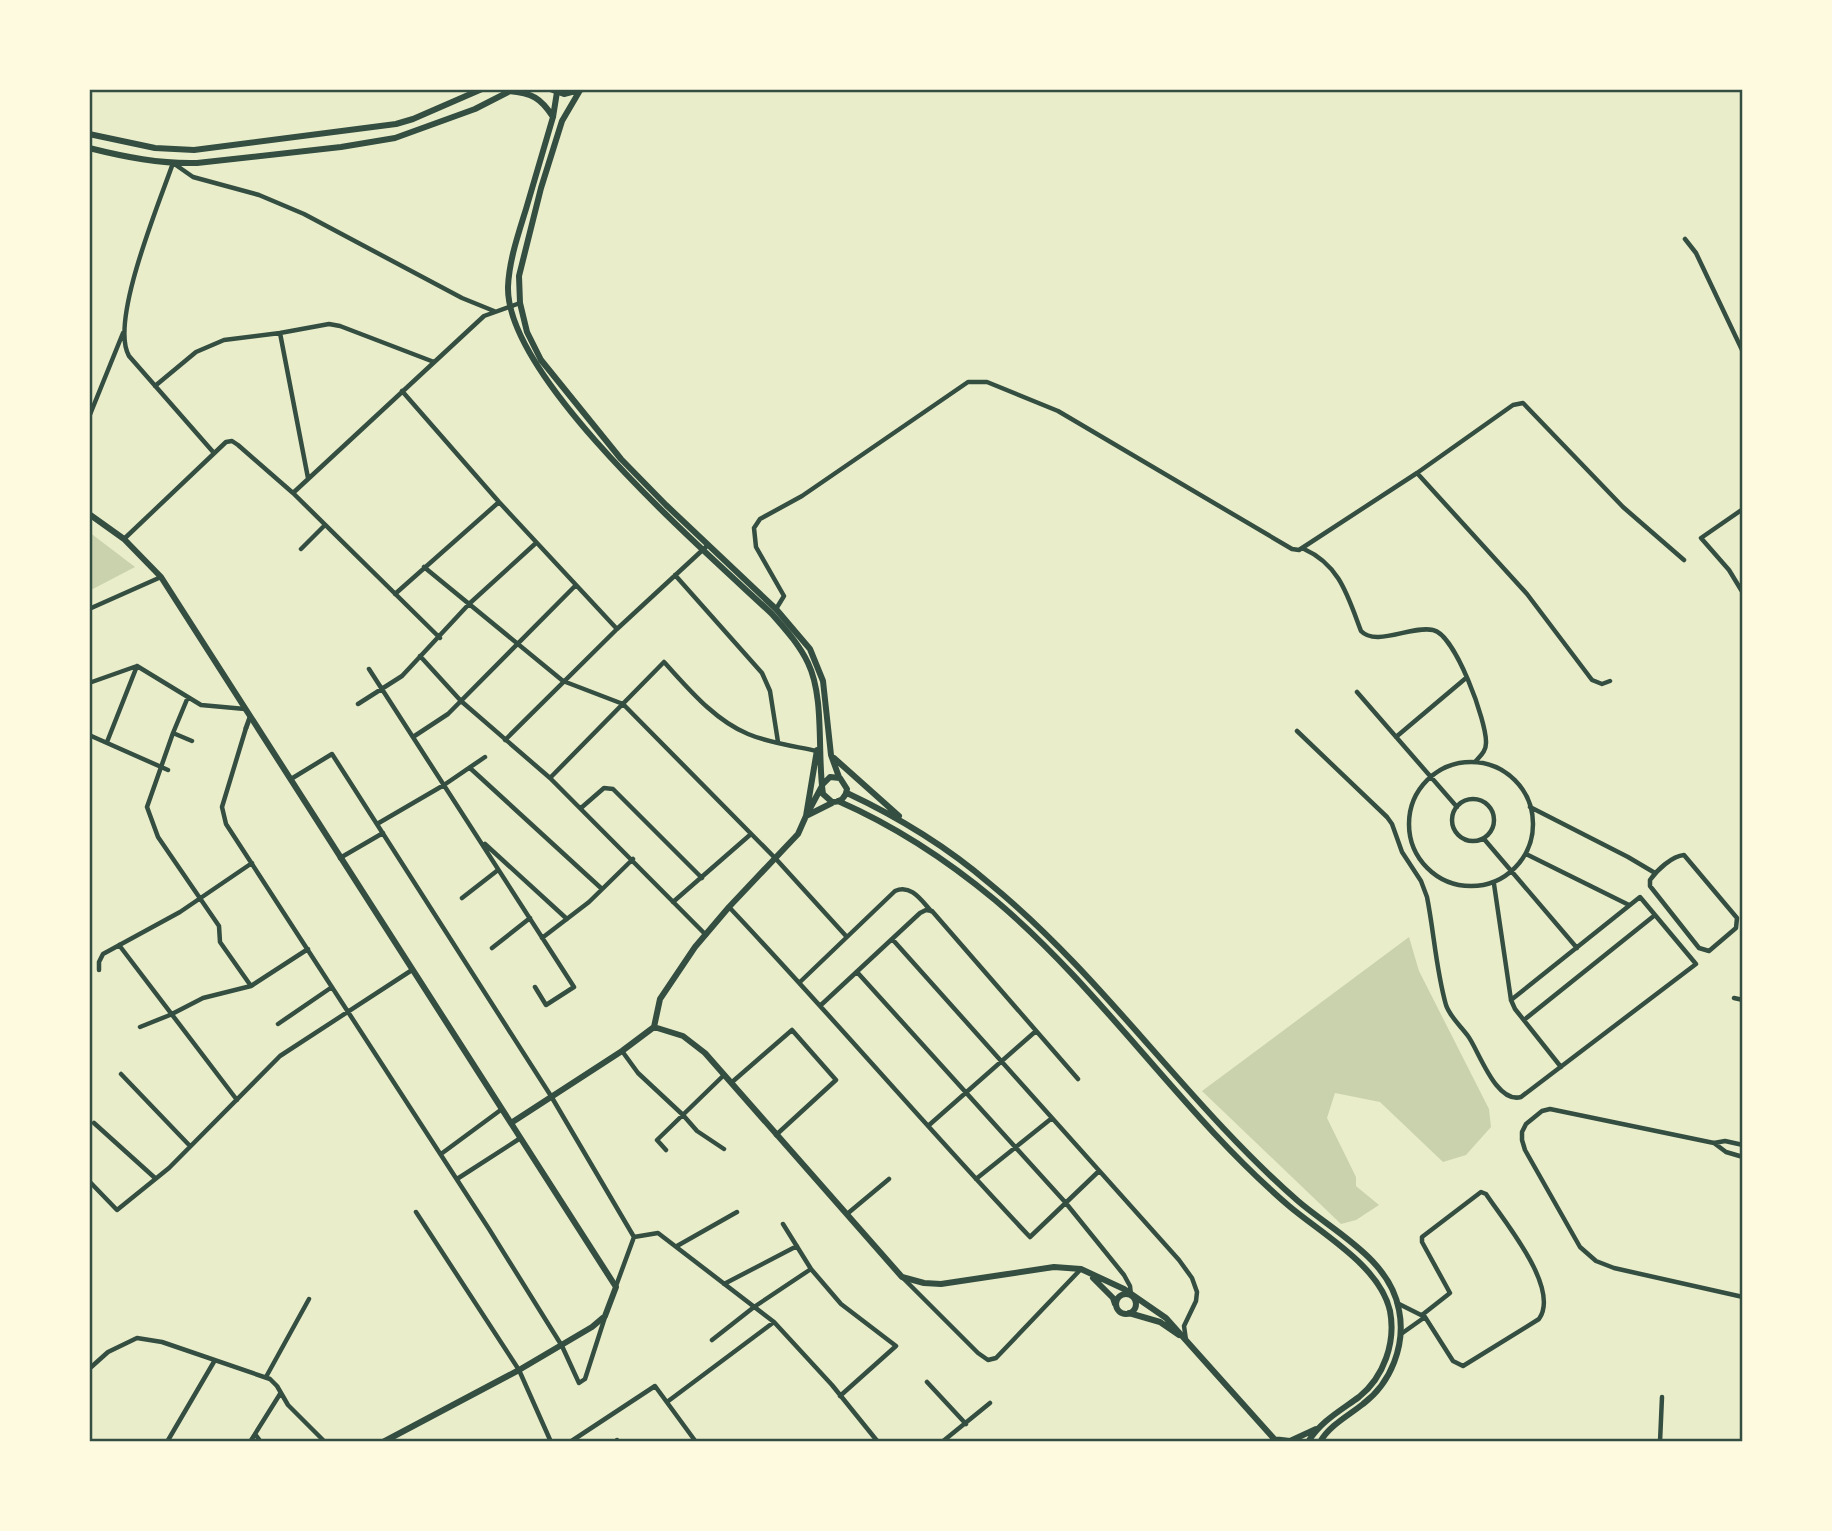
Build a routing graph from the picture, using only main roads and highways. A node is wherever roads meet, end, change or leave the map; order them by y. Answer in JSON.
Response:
{"nodes":[{"id":1,"x":482,"y":89,"type":"edge"},
{"id":2,"x":510,"y":90,"type":"edge"},
{"id":3,"x":581,"y":90,"type":"edge"},
{"id":4,"x":553,"y":91,"type":"edge"},
{"id":5,"x":553,"y":117,"type":"junction"},
{"id":6,"x":89,"y":134,"type":"edge"},
{"id":7,"x":89,"y":148,"type":"edge"},
{"id":8,"x":89,"y":514,"type":"edge"},
{"id":9,"x":706,"y":547,"type":"junction"},
{"id":10,"x":774,"y":611,"type":"junction"},
{"id":11,"x":818,"y":732,"type":"junction"},
{"id":12,"x":831,"y":755,"type":"junction"},
{"id":13,"x":839,"y":777,"type":"junction"},
{"id":14,"x":823,"y":784,"type":"junction"},
{"id":15,"x":847,"y":793,"type":"junction"},
{"id":16,"x":838,"y":802,"type":"junction"},
{"id":17,"x":806,"y":816,"type":"junction"},
{"id":18,"x":917,"y":830,"type":"junction"},
{"id":19,"x":654,"y":1027,"type":"junction"},
{"id":20,"x":511,"y":1123,"type":"junction"},
{"id":21,"x":1089,"y":1274,"type":"junction"},
{"id":22,"x":1131,"y":1295,"type":"junction"},
{"id":23,"x":1116,"y":1307,"type":"junction"},
{"id":24,"x":1129,"y":1313,"type":"junction"},
{"id":25,"x":1186,"y":1340,"type":"junction"},
{"id":26,"x":1318,"y":1428,"type":"junction"},
{"id":27,"x":1275,"y":1440,"type":"edge"},
{"id":28,"x":383,"y":1442,"type":"edge"},
{"id":29,"x":1308,"y":1442,"type":"edge"},
{"id":30,"x":1320,"y":1442,"type":"edge"}],
"edges":[{"from":1,"to":6,"type":"main road"},
{"from":2,"to":5,"type":"main road"},
{"from":2,"to":7,"type":"main road"},
{"from":3,"to":4,"type":"main road"},
{"from":3,"to":9,"type":"main road"},
{"from":4,"to":5,"type":"main road"},
{"from":5,"to":9,"type":"main road"},
{"from":8,"to":20,"type":"main road"},
{"from":9,"to":10,"type":"main road"},
{"from":10,"to":11,"type":"main road"},
{"from":10,"to":12,"type":"main road"},
{"from":11,"to":14,"type":"main road"},
{"from":11,"to":17,"type":"main road"},
{"from":12,"to":13,"type":"main road"},
{"from":12,"to":18,"type":"main road"},
{"from":13,"to":14,"type":"main road"},
{"from":13,"to":15,"type":"main road"},
{"from":14,"to":16,"type":"main road"},
{"from":14,"to":17,"type":"main road"},
{"from":15,"to":16,"type":"main road"},
{"from":15,"to":18,"type":"main road"},
{"from":16,"to":17,"type":"main road"},
{"from":16,"to":26,"type":"main road"},
{"from":17,"to":19,"type":"main road"},
{"from":18,"to":30,"type":"main road"},
{"from":19,"to":20,"type":"main road"},
{"from":19,"to":21,"type":"main road"},
{"from":20,"to":28,"type":"main road"},
{"from":21,"to":22,"type":"main road"},
{"from":21,"to":23,"type":"main road"},
{"from":22,"to":23,"type":"main road"},
{"from":22,"to":24,"type":"main road"},
{"from":22,"to":25,"type":"main road"},
{"from":23,"to":24,"type":"main road"},
{"from":24,"to":25,"type":"main road"},
{"from":25,"to":27,"type":"main road"},
{"from":26,"to":27,"type":"main road"},
{"from":26,"to":29,"type":"main road"}]}
